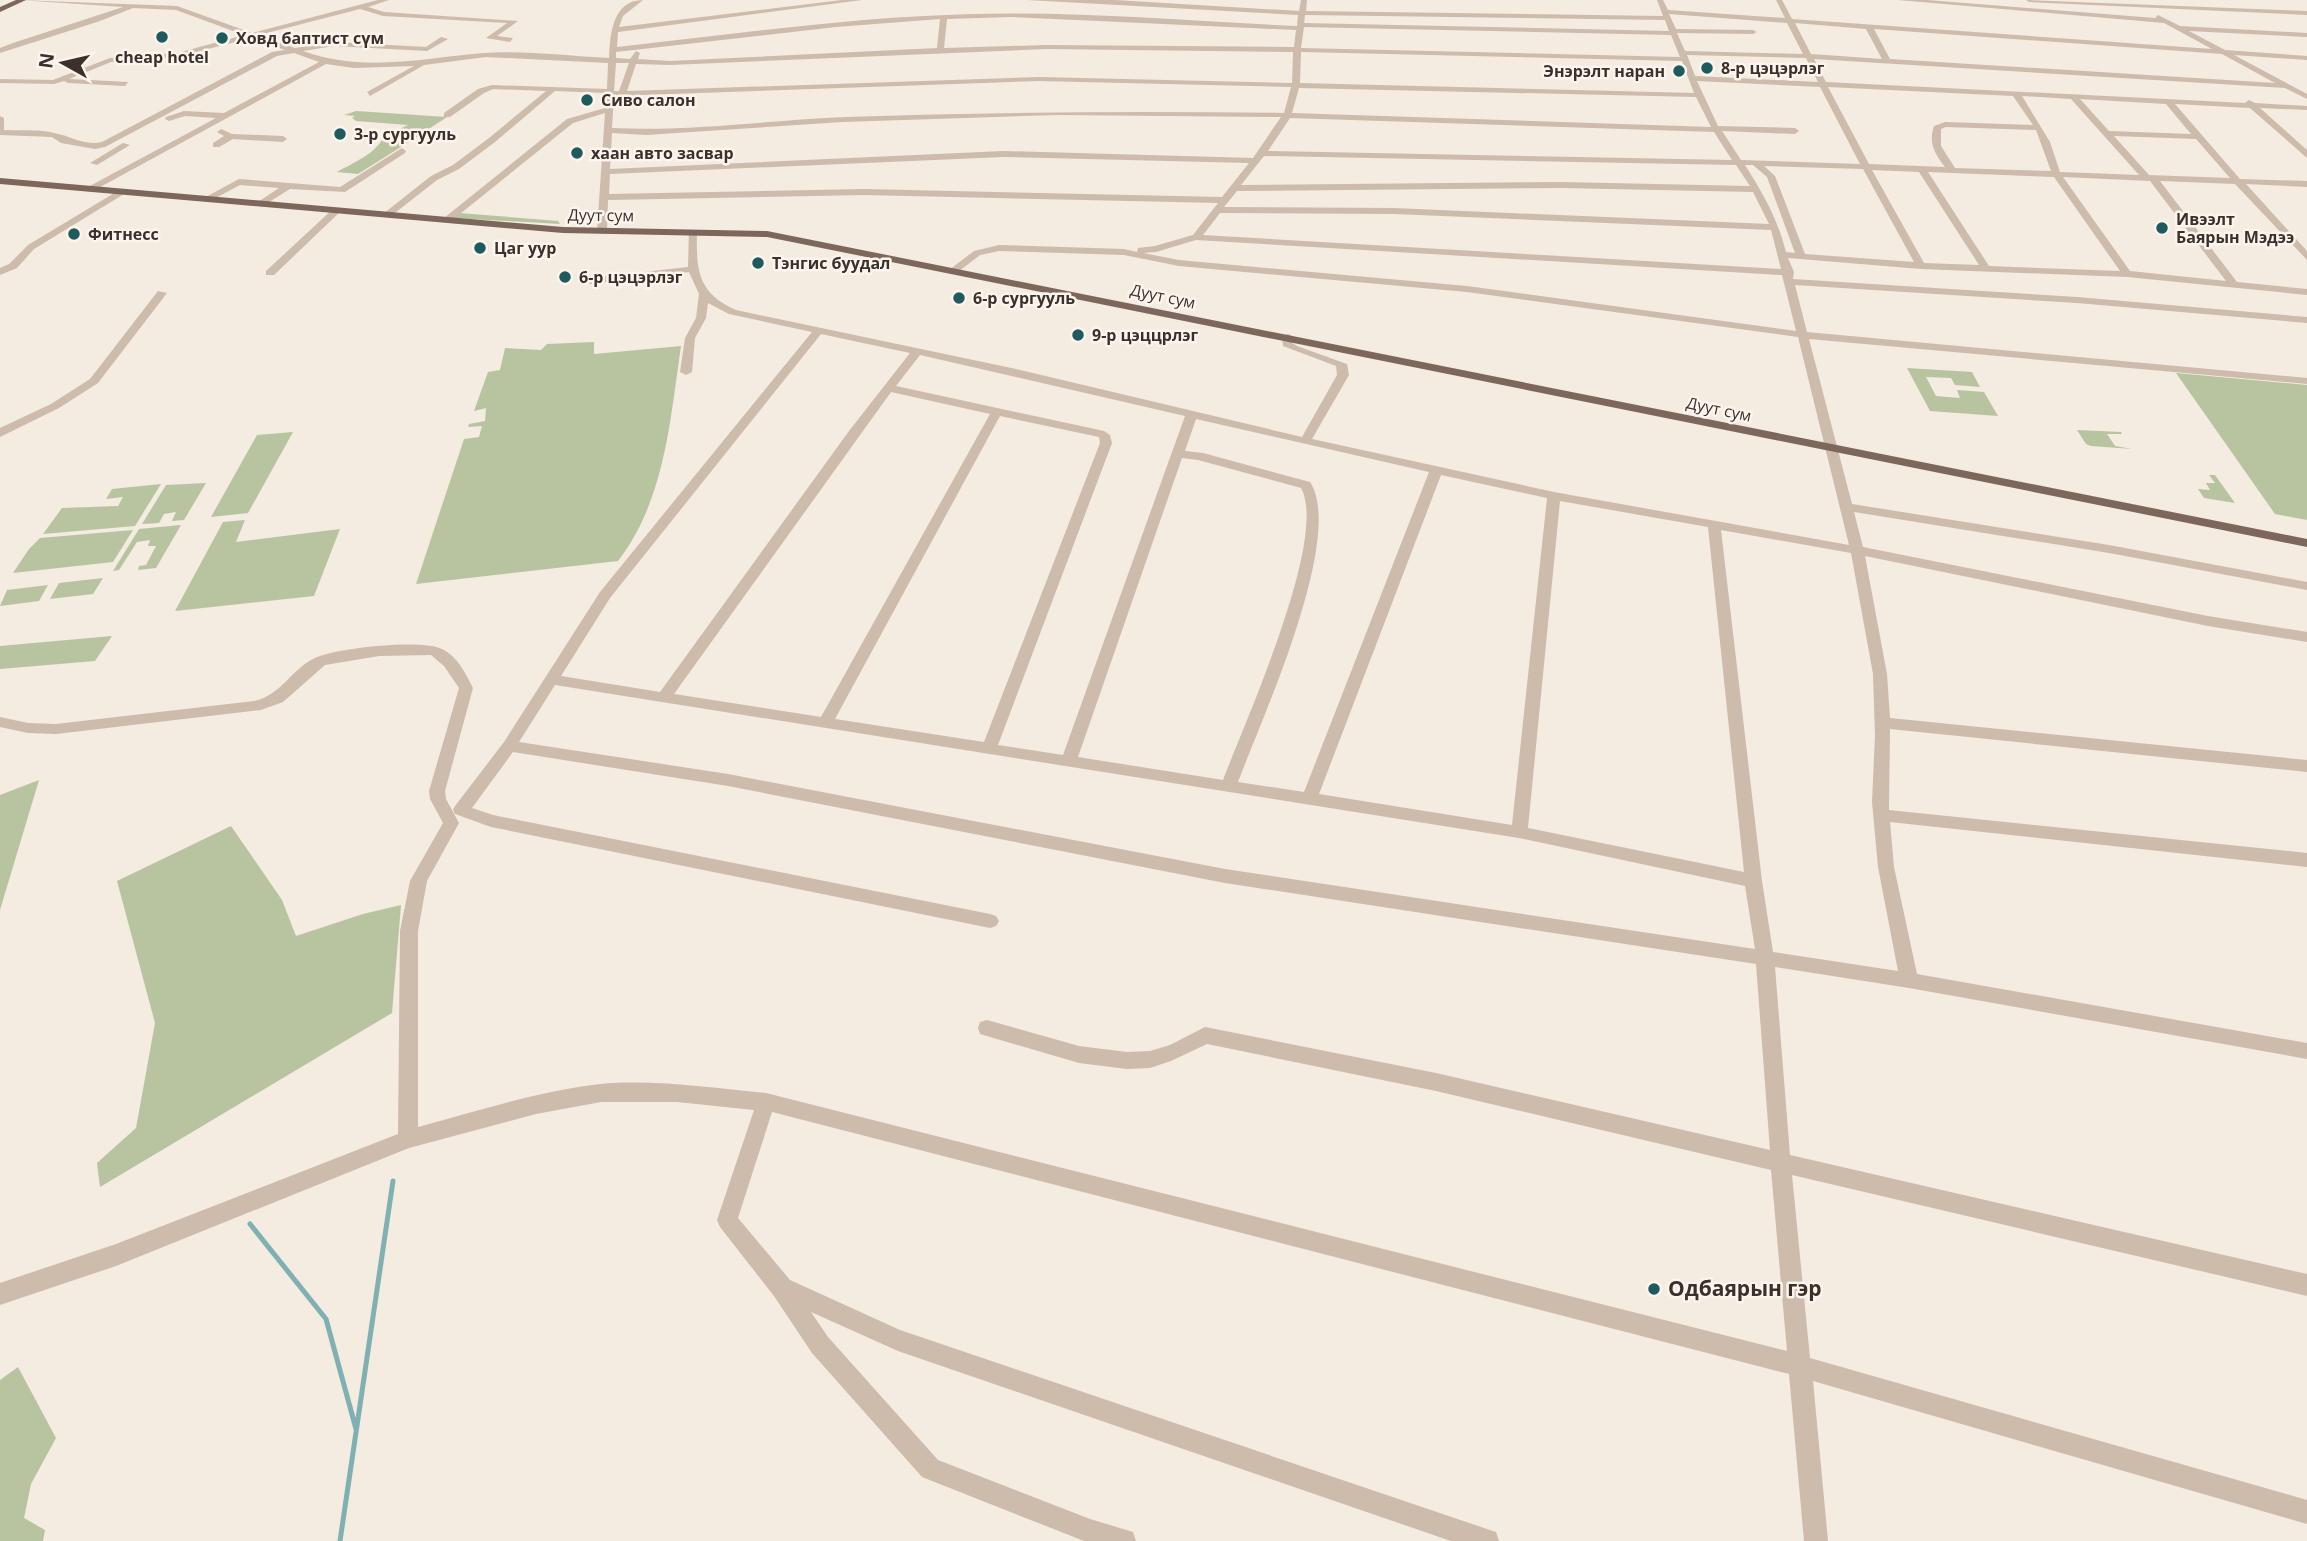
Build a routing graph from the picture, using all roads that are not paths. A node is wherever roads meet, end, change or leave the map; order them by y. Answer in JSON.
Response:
{"nodes":[{"id":1,"x":13,"y":0,"type":"edge"},
{"id":2,"x":22,"y":0,"type":"edge"},
{"id":3,"x":386,"y":0,"type":"edge"},
{"id":4,"x":639,"y":0,"type":"edge"},
{"id":5,"x":859,"y":0,"type":"edge"},
{"id":6,"x":1030,"y":0,"type":"edge"},
{"id":7,"x":1304,"y":0,"type":"edge"},
{"id":8,"x":1660,"y":0,"type":"edge"},
{"id":9,"x":1779,"y":0,"type":"edge"},
{"id":10,"x":1901,"y":0,"type":"edge"},
{"id":11,"x":2029,"y":0,"type":"edge"},
{"id":12,"x":2125,"y":0,"type":"edge"},
{"id":13,"x":99,"y":2,"type":"edge"},
{"id":14,"x":2135,"y":5,"type":"junction"},
{"id":15,"x":133,"y":6,"type":"junction"},
{"id":16,"x":361,"y":6,"type":"junction"},
{"id":17,"x":0,"y":10,"type":"edge"},
{"id":18,"x":1302,"y":13,"type":"junction"},
{"id":19,"x":2307,"y":13,"type":"edge"},
{"id":20,"x":1667,"y":15,"type":"junction"},
{"id":21,"x":944,"y":17,"type":"junction"},
{"id":22,"x":1107,"y":17,"type":"junction"},
{"id":23,"x":1787,"y":19,"type":"junction"},
{"id":24,"x":2165,"y":21,"type":"junction"},
{"id":25,"x":1868,"y":25,"type":"junction"},
{"id":26,"x":1300,"y":26,"type":"junction"},
{"id":27,"x":1105,"y":27,"type":"dead end"},
{"id":28,"x":2175,"y":27,"type":"junction"},
{"id":29,"x":614,"y":30,"type":"junction"},
{"id":30,"x":794,"y":30,"type":"junction"},
{"id":31,"x":1673,"y":32,"type":"junction"},
{"id":32,"x":1753,"y":32,"type":"dead end"},
{"id":33,"x":740,"y":34,"type":"junction"},
{"id":34,"x":253,"y":35,"type":"junction"},
{"id":35,"x":2307,"y":35,"type":"edge"},
{"id":36,"x":1104,"y":37,"type":"dead end"},
{"id":37,"x":444,"y":39,"type":"dead end"},
{"id":38,"x":510,"y":40,"type":"dead end"},
{"id":39,"x":788,"y":42,"type":"dead end"},
{"id":40,"x":639,"y":47,"type":"junction"},
{"id":41,"x":1102,"y":47,"type":"junction"},
{"id":42,"x":293,"y":50,"type":"junction"},
{"id":43,"x":612,"y":50,"type":"junction"},
{"id":44,"x":940,"y":50,"type":"junction"},
{"id":45,"x":1297,"y":50,"type":"junction"},
{"id":46,"x":0,"y":51,"type":"edge"},
{"id":47,"x":2221,"y":53,"type":"junction"},
{"id":48,"x":1683,"y":56,"type":"junction"},
{"id":49,"x":1809,"y":56,"type":"junction"},
{"id":50,"x":2307,"y":58,"type":"edge"},
{"id":51,"x":611,"y":61,"type":"junction"},
{"id":52,"x":633,"y":61,"type":"junction"},
{"id":53,"x":731,"y":61,"type":"junction"},
{"id":54,"x":325,"y":62,"type":"junction"},
{"id":55,"x":1888,"y":62,"type":"junction"},
{"id":56,"x":422,"y":63,"type":"junction"},
{"id":57,"x":1692,"y":78,"type":"junction"},
{"id":58,"x":62,"y":80,"type":"junction"},
{"id":59,"x":0,"y":82,"type":"edge"},
{"id":60,"x":2227,"y":83,"type":"junction"},
{"id":61,"x":125,"y":84,"type":"dead end"},
{"id":62,"x":1296,"y":84,"type":"junction"},
{"id":63,"x":1824,"y":84,"type":"junction"},
{"id":64,"x":2286,"y":86,"type":"junction"},
{"id":65,"x":552,"y":90,"type":"junction"},
{"id":66,"x":2235,"y":90,"type":"dead end"},
{"id":67,"x":610,"y":92,"type":"junction"},
{"id":68,"x":622,"y":93,"type":"junction"},
{"id":69,"x":2015,"y":93,"type":"junction"},
{"id":70,"x":370,"y":94,"type":"dead end"},
{"id":71,"x":2305,"y":94,"type":"edge"},
{"id":72,"x":1698,"y":95,"type":"junction"},
{"id":73,"x":2074,"y":97,"type":"junction"},
{"id":74,"x":2244,"y":98,"type":"dead end"},
{"id":75,"x":2170,"y":103,"type":"junction"},
{"id":76,"x":2252,"y":105,"type":"junction"},
{"id":77,"x":2307,"y":108,"type":"edge"},
{"id":78,"x":608,"y":110,"type":"junction"},
{"id":79,"x":1287,"y":115,"type":"junction"},
{"id":80,"x":227,"y":116,"type":"junction"},
{"id":81,"x":447,"y":116,"type":"dead end"},
{"id":82,"x":0,"y":118,"type":"edge"},
{"id":83,"x":2038,"y":128,"type":"junction"},
{"id":84,"x":1715,"y":129,"type":"junction"},
{"id":85,"x":202,"y":130,"type":"junction"},
{"id":86,"x":609,"y":130,"type":"junction"},
{"id":87,"x":0,"y":131,"type":"edge"},
{"id":88,"x":1795,"y":131,"type":"dead end"},
{"id":89,"x":2107,"y":133,"type":"junction"},
{"id":90,"x":231,"y":136,"type":"junction"},
{"id":91,"x":2197,"y":137,"type":"junction"},
{"id":92,"x":283,"y":139,"type":"dead end"},
{"id":93,"x":216,"y":145,"type":"dead end"},
{"id":94,"x":402,"y":151,"type":"dead end"},
{"id":95,"x":1263,"y":153,"type":"junction"},
{"id":96,"x":2307,"y":155,"type":"edge"},
{"id":97,"x":1256,"y":161,"type":"junction"},
{"id":98,"x":1738,"y":162,"type":"junction"},
{"id":99,"x":94,"y":163,"type":"dead end"},
{"id":100,"x":1755,"y":163,"type":"junction"},
{"id":101,"x":1868,"y":167,"type":"junction"},
{"id":102,"x":1922,"y":169,"type":"junction"},
{"id":103,"x":1952,"y":170,"type":"junction"},
{"id":104,"x":606,"y":172,"type":"junction"},
{"id":105,"x":2056,"y":174,"type":"junction"},
{"id":106,"x":2150,"y":178,"type":"junction"},
{"id":107,"x":0,"y":181,"type":"edge"},
{"id":108,"x":2240,"y":181,"type":"junction"},
{"id":109,"x":2307,"y":184,"type":"edge"},
{"id":110,"x":288,"y":186,"type":"junction"},
{"id":111,"x":1235,"y":188,"type":"junction"},
{"id":112,"x":91,"y":189,"type":"junction"},
{"id":113,"x":1756,"y":189,"type":"junction"},
{"id":114,"x":121,"y":192,"type":"junction"},
{"id":115,"x":604,"y":197,"type":"junction"},
{"id":116,"x":207,"y":199,"type":"junction"},
{"id":117,"x":1227,"y":200,"type":"junction"},
{"id":118,"x":261,"y":204,"type":"junction"},
{"id":119,"x":337,"y":210,"type":"junction"},
{"id":120,"x":1219,"y":211,"type":"junction"},
{"id":121,"x":388,"y":215,"type":"junction"},
{"id":122,"x":447,"y":220,"type":"junction"},
{"id":123,"x":1775,"y":227,"type":"junction"},
{"id":124,"x":602,"y":231,"type":"junction"},
{"id":125,"x":692,"y":232,"type":"junction"},
{"id":126,"x":1196,"y":237,"type":"junction"},
{"id":127,"x":1124,"y":252,"type":"junction"},
{"id":128,"x":1784,"y":256,"type":"junction"},
{"id":129,"x":1801,"y":257,"type":"junction"},
{"id":130,"x":2307,"y":257,"type":"edge"},
{"id":131,"x":13,"y":266,"type":"junction"},
{"id":132,"x":1921,"y":266,"type":"junction"},
{"id":133,"x":692,"y":269,"type":"junction"},
{"id":134,"x":1986,"y":269,"type":"junction"},
{"id":135,"x":954,"y":270,"type":"junction"},
{"id":136,"x":0,"y":272,"type":"edge"},
{"id":137,"x":270,"y":273,"type":"dead end"},
{"id":138,"x":2127,"y":274,"type":"junction"},
{"id":139,"x":1790,"y":277,"type":"junction"},
{"id":140,"x":0,"y":278,"type":"edge"},
{"id":141,"x":590,"y":281,"type":"dead end"},
{"id":142,"x":2234,"y":285,"type":"junction"},
{"id":143,"x":2307,"y":292,"type":"edge"},
{"id":144,"x":162,"y":293,"type":"dead end"},
{"id":145,"x":703,"y":295,"type":"junction"},
{"id":146,"x":2307,"y":320,"type":"edge"},
{"id":147,"x":820,"y":330,"type":"junction"},
{"id":148,"x":1804,"y":335,"type":"junction"},
{"id":149,"x":1287,"y":337,"type":"junction"},
{"id":150,"x":918,"y":350,"type":"junction"},
{"id":151,"x":686,"y":372,"type":"dead end"},
{"id":152,"x":2307,"y":381,"type":"edge"},
{"id":153,"x":888,"y":388,"type":"junction"},
{"id":154,"x":997,"y":411,"type":"junction"},
{"id":155,"x":1192,"y":414,"type":"junction"},
{"id":156,"x":0,"y":433,"type":"edge"},
{"id":157,"x":1306,"y":441,"type":"junction"},
{"id":158,"x":1832,"y":448,"type":"junction"},
{"id":159,"x":1178,"y":454,"type":"junction"},
{"id":160,"x":1436,"y":471,"type":"junction"},
{"id":161,"x":1554,"y":496,"type":"junction"},
{"id":162,"x":1846,"y":507,"type":"junction"},
{"id":163,"x":1714,"y":525,"type":"junction"},
{"id":164,"x":2307,"y":543,"type":"edge"},
{"id":165,"x":1857,"y":550,"type":"junction"},
{"id":166,"x":2307,"y":586,"type":"edge"},
{"id":167,"x":2307,"y":637,"type":"edge"},
{"id":168,"x":552,"y":680,"type":"junction"},
{"id":169,"x":664,"y":696,"type":"junction"},
{"id":170,"x":0,"y":722,"type":"edge"},
{"id":171,"x":1882,"y":723,"type":"junction"},
{"id":172,"x":825,"y":724,"type":"junction"},
{"id":173,"x":509,"y":746,"type":"junction"},
{"id":174,"x":989,"y":748,"type":"junction"},
{"id":175,"x":1069,"y":761,"type":"junction"},
{"id":176,"x":2307,"y":766,"type":"edge"},
{"id":177,"x":1228,"y":786,"type":"junction"},
{"id":178,"x":1309,"y":799,"type":"junction"},
{"id":179,"x":1881,"y":816,"type":"junction"},
{"id":180,"x":456,"y":817,"type":"junction"},
{"id":181,"x":1519,"y":832,"type":"junction"},
{"id":182,"x":2307,"y":860,"type":"edge"},
{"id":183,"x":1753,"y":881,"type":"junction"},
{"id":184,"x":990,"y":920,"type":"dead end"},
{"id":185,"x":1765,"y":959,"type":"junction"},
{"id":186,"x":1909,"y":980,"type":"junction"},
{"id":187,"x":987,"y":1028,"type":"dead end"},
{"id":188,"x":2307,"y":1051,"type":"edge"},
{"id":189,"x":766,"y":1102,"type":"junction"},
{"id":190,"x":408,"y":1139,"type":"junction"},
{"id":191,"x":1781,"y":1165,"type":"junction"},
{"id":192,"x":2307,"y":1285,"type":"edge"},
{"id":193,"x":782,"y":1288,"type":"junction"},
{"id":194,"x":0,"y":1294,"type":"edge"},
{"id":195,"x":1800,"y":1366,"type":"junction"},
{"id":196,"x":2307,"y":1512,"type":"edge"},
{"id":197,"x":1124,"y":1541,"type":"edge"},
{"id":198,"x":1488,"y":1541,"type":"edge"},
{"id":199,"x":1816,"y":1541,"type":"edge"}],
"edges":[{"from":1,"to":2,"type":"main road"},
{"from":2,"to":13,"type":"street"},
{"from":2,"to":17,"type":"main road"},
{"from":3,"to":16,"type":"street"},
{"from":4,"to":29,"type":"street"},
{"from":5,"to":29,"type":"street"},
{"from":6,"to":18,"type":"street"},
{"from":7,"to":18,"type":"street"},
{"from":8,"to":20,"type":"street"},
{"from":9,"to":23,"type":"street"},
{"from":10,"to":24,"type":"street"},
{"from":11,"to":14,"type":"street"},
{"from":12,"to":14,"type":"street"},
{"from":13,"to":15,"type":"street"},
{"from":14,"to":19,"type":"street"},
{"from":14,"to":24,"type":"street"},
{"from":15,"to":34,"type":"street"},
{"from":15,"to":46,"type":"street"},
{"from":16,"to":34,"type":"street"},
{"from":16,"to":38,"type":"street"},
{"from":18,"to":20,"type":"street"},
{"from":18,"to":26,"type":"street"},
{"from":20,"to":23,"type":"street"},
{"from":20,"to":31,"type":"street"},
{"from":21,"to":22,"type":"street"},
{"from":21,"to":30,"type":"street"},
{"from":21,"to":44,"type":"street"},
{"from":22,"to":26,"type":"street"},
{"from":22,"to":27,"type":"street"},
{"from":23,"to":25,"type":"street"},
{"from":23,"to":49,"type":"street"},
{"from":24,"to":28,"type":"street"},
{"from":25,"to":47,"type":"street"},
{"from":25,"to":55,"type":"street"},
{"from":26,"to":31,"type":"street"},
{"from":26,"to":45,"type":"street"},
{"from":28,"to":35,"type":"street"},
{"from":28,"to":47,"type":"street"},
{"from":29,"to":43,"type":"street"},
{"from":30,"to":33,"type":"street"},
{"from":30,"to":39,"type":"street"},
{"from":31,"to":32,"type":"street"},
{"from":31,"to":48,"type":"street"},
{"from":33,"to":40,"type":"street"},
{"from":33,"to":53,"type":"street"},
{"from":34,"to":42,"type":"street"},
{"from":34,"to":58,"type":"street"},
{"from":36,"to":41,"type":"street"},
{"from":37,"to":42,"type":"street"},
{"from":40,"to":43,"type":"street"},
{"from":40,"to":52,"type":"street"},
{"from":41,"to":44,"type":"street"},
{"from":41,"to":45,"type":"street"},
{"from":42,"to":54,"type":"street"},
{"from":42,"to":87,"type":"street"},
{"from":43,"to":51,"type":"street"},
{"from":44,"to":53,"type":"street"},
{"from":45,"to":48,"type":"street"},
{"from":45,"to":62,"type":"street"},
{"from":47,"to":50,"type":"street"},
{"from":47,"to":64,"type":"street"},
{"from":48,"to":49,"type":"street"},
{"from":48,"to":57,"type":"street"},
{"from":49,"to":55,"type":"street"},
{"from":49,"to":63,"type":"street"},
{"from":51,"to":52,"type":"street"},
{"from":51,"to":56,"type":"street"},
{"from":51,"to":67,"type":"street"},
{"from":52,"to":53,"type":"street"},
{"from":52,"to":68,"type":"street"},
{"from":54,"to":56,"type":"street"},
{"from":54,"to":80,"type":"street"},
{"from":55,"to":60,"type":"street"},
{"from":56,"to":70,"type":"street"},
{"from":57,"to":63,"type":"street"},
{"from":57,"to":72,"type":"street"},
{"from":58,"to":59,"type":"street"},
{"from":58,"to":61,"type":"street"},
{"from":60,"to":64,"type":"street"},
{"from":60,"to":66,"type":"street"},
{"from":62,"to":68,"type":"street"},
{"from":62,"to":72,"type":"street"},
{"from":62,"to":79,"type":"street"},
{"from":63,"to":69,"type":"street"},
{"from":63,"to":101,"type":"street"},
{"from":64,"to":71,"type":"street"},
{"from":65,"to":67,"type":"street"},
{"from":65,"to":81,"type":"street"},
{"from":65,"to":121,"type":"street"},
{"from":67,"to":68,"type":"street"},
{"from":67,"to":78,"type":"street"},
{"from":69,"to":73,"type":"street"},
{"from":69,"to":83,"type":"street"},
{"from":72,"to":84,"type":"street"},
{"from":73,"to":75,"type":"street"},
{"from":73,"to":89,"type":"street"},
{"from":74,"to":76,"type":"street"},
{"from":75,"to":76,"type":"street"},
{"from":75,"to":91,"type":"street"},
{"from":76,"to":77,"type":"street"},
{"from":76,"to":96,"type":"street"},
{"from":78,"to":86,"type":"street"},
{"from":78,"to":122,"type":"street"},
{"from":79,"to":84,"type":"street"},
{"from":79,"to":86,"type":"street"},
{"from":79,"to":95,"type":"street"},
{"from":80,"to":85,"type":"street"},
{"from":80,"to":99,"type":"street"},
{"from":82,"to":87,"type":"street"},
{"from":83,"to":103,"type":"street"},
{"from":83,"to":105,"type":"street"},
{"from":84,"to":88,"type":"street"},
{"from":84,"to":98,"type":"street"},
{"from":85,"to":90,"type":"street"},
{"from":85,"to":112,"type":"street"},
{"from":86,"to":104,"type":"street"},
{"from":89,"to":91,"type":"street"},
{"from":89,"to":106,"type":"street"},
{"from":90,"to":92,"type":"street"},
{"from":90,"to":93,"type":"street"},
{"from":91,"to":108,"type":"street"},
{"from":94,"to":110,"type":"street"},
{"from":95,"to":97,"type":"street"},
{"from":95,"to":98,"type":"street"},
{"from":97,"to":104,"type":"street"},
{"from":97,"to":111,"type":"street"},
{"from":98,"to":100,"type":"street"},
{"from":98,"to":113,"type":"street"},
{"from":100,"to":101,"type":"street"},
{"from":100,"to":129,"type":"street"},
{"from":101,"to":102,"type":"street"},
{"from":101,"to":132,"type":"street"},
{"from":102,"to":103,"type":"street"},
{"from":102,"to":134,"type":"street"},
{"from":103,"to":105,"type":"street"},
{"from":104,"to":115,"type":"street"},
{"from":105,"to":106,"type":"street"},
{"from":105,"to":138,"type":"street"},
{"from":106,"to":108,"type":"street"},
{"from":106,"to":142,"type":"street"},
{"from":107,"to":112,"type":"main road","name":"Дуут сум"},
{"from":108,"to":109,"type":"street"},
{"from":108,"to":130,"type":"street"},
{"from":110,"to":116,"type":"street"},
{"from":110,"to":118,"type":"street"},
{"from":111,"to":113,"type":"street"},
{"from":111,"to":117,"type":"street"},
{"from":112,"to":114,"type":"main road","name":"Дуут сум"},
{"from":113,"to":123,"type":"street"},
{"from":114,"to":116,"type":"main road","name":"Дуут сум"},
{"from":114,"to":131,"type":"street"},
{"from":115,"to":117,"type":"street"},
{"from":115,"to":124,"type":"street"},
{"from":116,"to":118,"type":"main road","name":"Дуут сум"},
{"from":117,"to":120,"type":"street"},
{"from":118,"to":119,"type":"main road","name":"Дуут сум"},
{"from":119,"to":121,"type":"main road","name":"Дуут сум"},
{"from":119,"to":137,"type":"street"},
{"from":120,"to":123,"type":"street"},
{"from":120,"to":126,"type":"street"},
{"from":121,"to":122,"type":"main road","name":"Дуут сум"},
{"from":122,"to":124,"type":"main road","name":"Дуут сум"},
{"from":123,"to":128,"type":"street"},
{"from":124,"to":125,"type":"main road","name":"Дуут сум"},
{"from":125,"to":133,"type":"street"},
{"from":125,"to":135,"type":"main road","name":"Дуут сум"},
{"from":126,"to":127,"type":"street"},
{"from":126,"to":139,"type":"street"},
{"from":127,"to":135,"type":"street"},
{"from":127,"to":148,"type":"street"},
{"from":128,"to":129,"type":"street"},
{"from":128,"to":139,"type":"street"},
{"from":129,"to":132,"type":"street"},
{"from":131,"to":136,"type":"street"},
{"from":131,"to":140,"type":"street"},
{"from":132,"to":134,"type":"street"},
{"from":133,"to":141,"type":"street"},
{"from":133,"to":145,"type":"street"},
{"from":134,"to":138,"type":"street"},
{"from":135,"to":149,"type":"main road","name":"Дуут сум"},
{"from":138,"to":142,"type":"street"},
{"from":139,"to":146,"type":"street"},
{"from":139,"to":148,"type":"street"},
{"from":142,"to":143,"type":"street"},
{"from":144,"to":156,"type":"street"},
{"from":145,"to":147,"type":"street"},
{"from":145,"to":151,"type":"street"},
{"from":147,"to":150,"type":"street"},
{"from":147,"to":168,"type":"street"},
{"from":148,"to":152,"type":"street"},
{"from":148,"to":158,"type":"street"},
{"from":149,"to":157,"type":"street"},
{"from":149,"to":158,"type":"main road","name":"Дуут сум"},
{"from":150,"to":153,"type":"street"},
{"from":150,"to":155,"type":"street"},
{"from":153,"to":154,"type":"street"},
{"from":153,"to":169,"type":"street"},
{"from":154,"to":172,"type":"street"},
{"from":154,"to":174,"type":"street"},
{"from":155,"to":157,"type":"street"},
{"from":155,"to":159,"type":"street"},
{"from":157,"to":160,"type":"street"},
{"from":158,"to":162,"type":"street"},
{"from":158,"to":164,"type":"main road","name":"Дуут сум"},
{"from":159,"to":175,"type":"street"},
{"from":159,"to":177,"type":"street"},
{"from":160,"to":161,"type":"street"},
{"from":160,"to":178,"type":"street"},
{"from":161,"to":163,"type":"street"},
{"from":161,"to":181,"type":"street"},
{"from":162,"to":165,"type":"street"},
{"from":162,"to":166,"type":"street"},
{"from":163,"to":165,"type":"street"},
{"from":163,"to":183,"type":"street"},
{"from":165,"to":167,"type":"street"},
{"from":165,"to":171,"type":"street"},
{"from":168,"to":169,"type":"street"},
{"from":168,"to":173,"type":"street"},
{"from":169,"to":172,"type":"street"},
{"from":170,"to":180,"type":"street"},
{"from":171,"to":176,"type":"street"},
{"from":171,"to":179,"type":"street"},
{"from":172,"to":174,"type":"street"},
{"from":173,"to":180,"type":"street"},
{"from":173,"to":185,"type":"street"},
{"from":174,"to":175,"type":"street"},
{"from":175,"to":177,"type":"street"},
{"from":177,"to":178,"type":"street"},
{"from":178,"to":181,"type":"street"},
{"from":179,"to":182,"type":"street"},
{"from":179,"to":186,"type":"street"},
{"from":180,"to":184,"type":"street"},
{"from":180,"to":190,"type":"street"},
{"from":181,"to":183,"type":"street"},
{"from":183,"to":185,"type":"street"},
{"from":185,"to":186,"type":"street"},
{"from":185,"to":191,"type":"street"},
{"from":186,"to":188,"type":"street"},
{"from":187,"to":191,"type":"street"},
{"from":189,"to":190,"type":"street"},
{"from":189,"to":193,"type":"street"},
{"from":189,"to":195,"type":"street"},
{"from":190,"to":194,"type":"street"},
{"from":191,"to":192,"type":"street"},
{"from":191,"to":195,"type":"street"},
{"from":193,"to":197,"type":"street"},
{"from":193,"to":198,"type":"street"},
{"from":195,"to":196,"type":"street"},
{"from":195,"to":199,"type":"street"}]}
